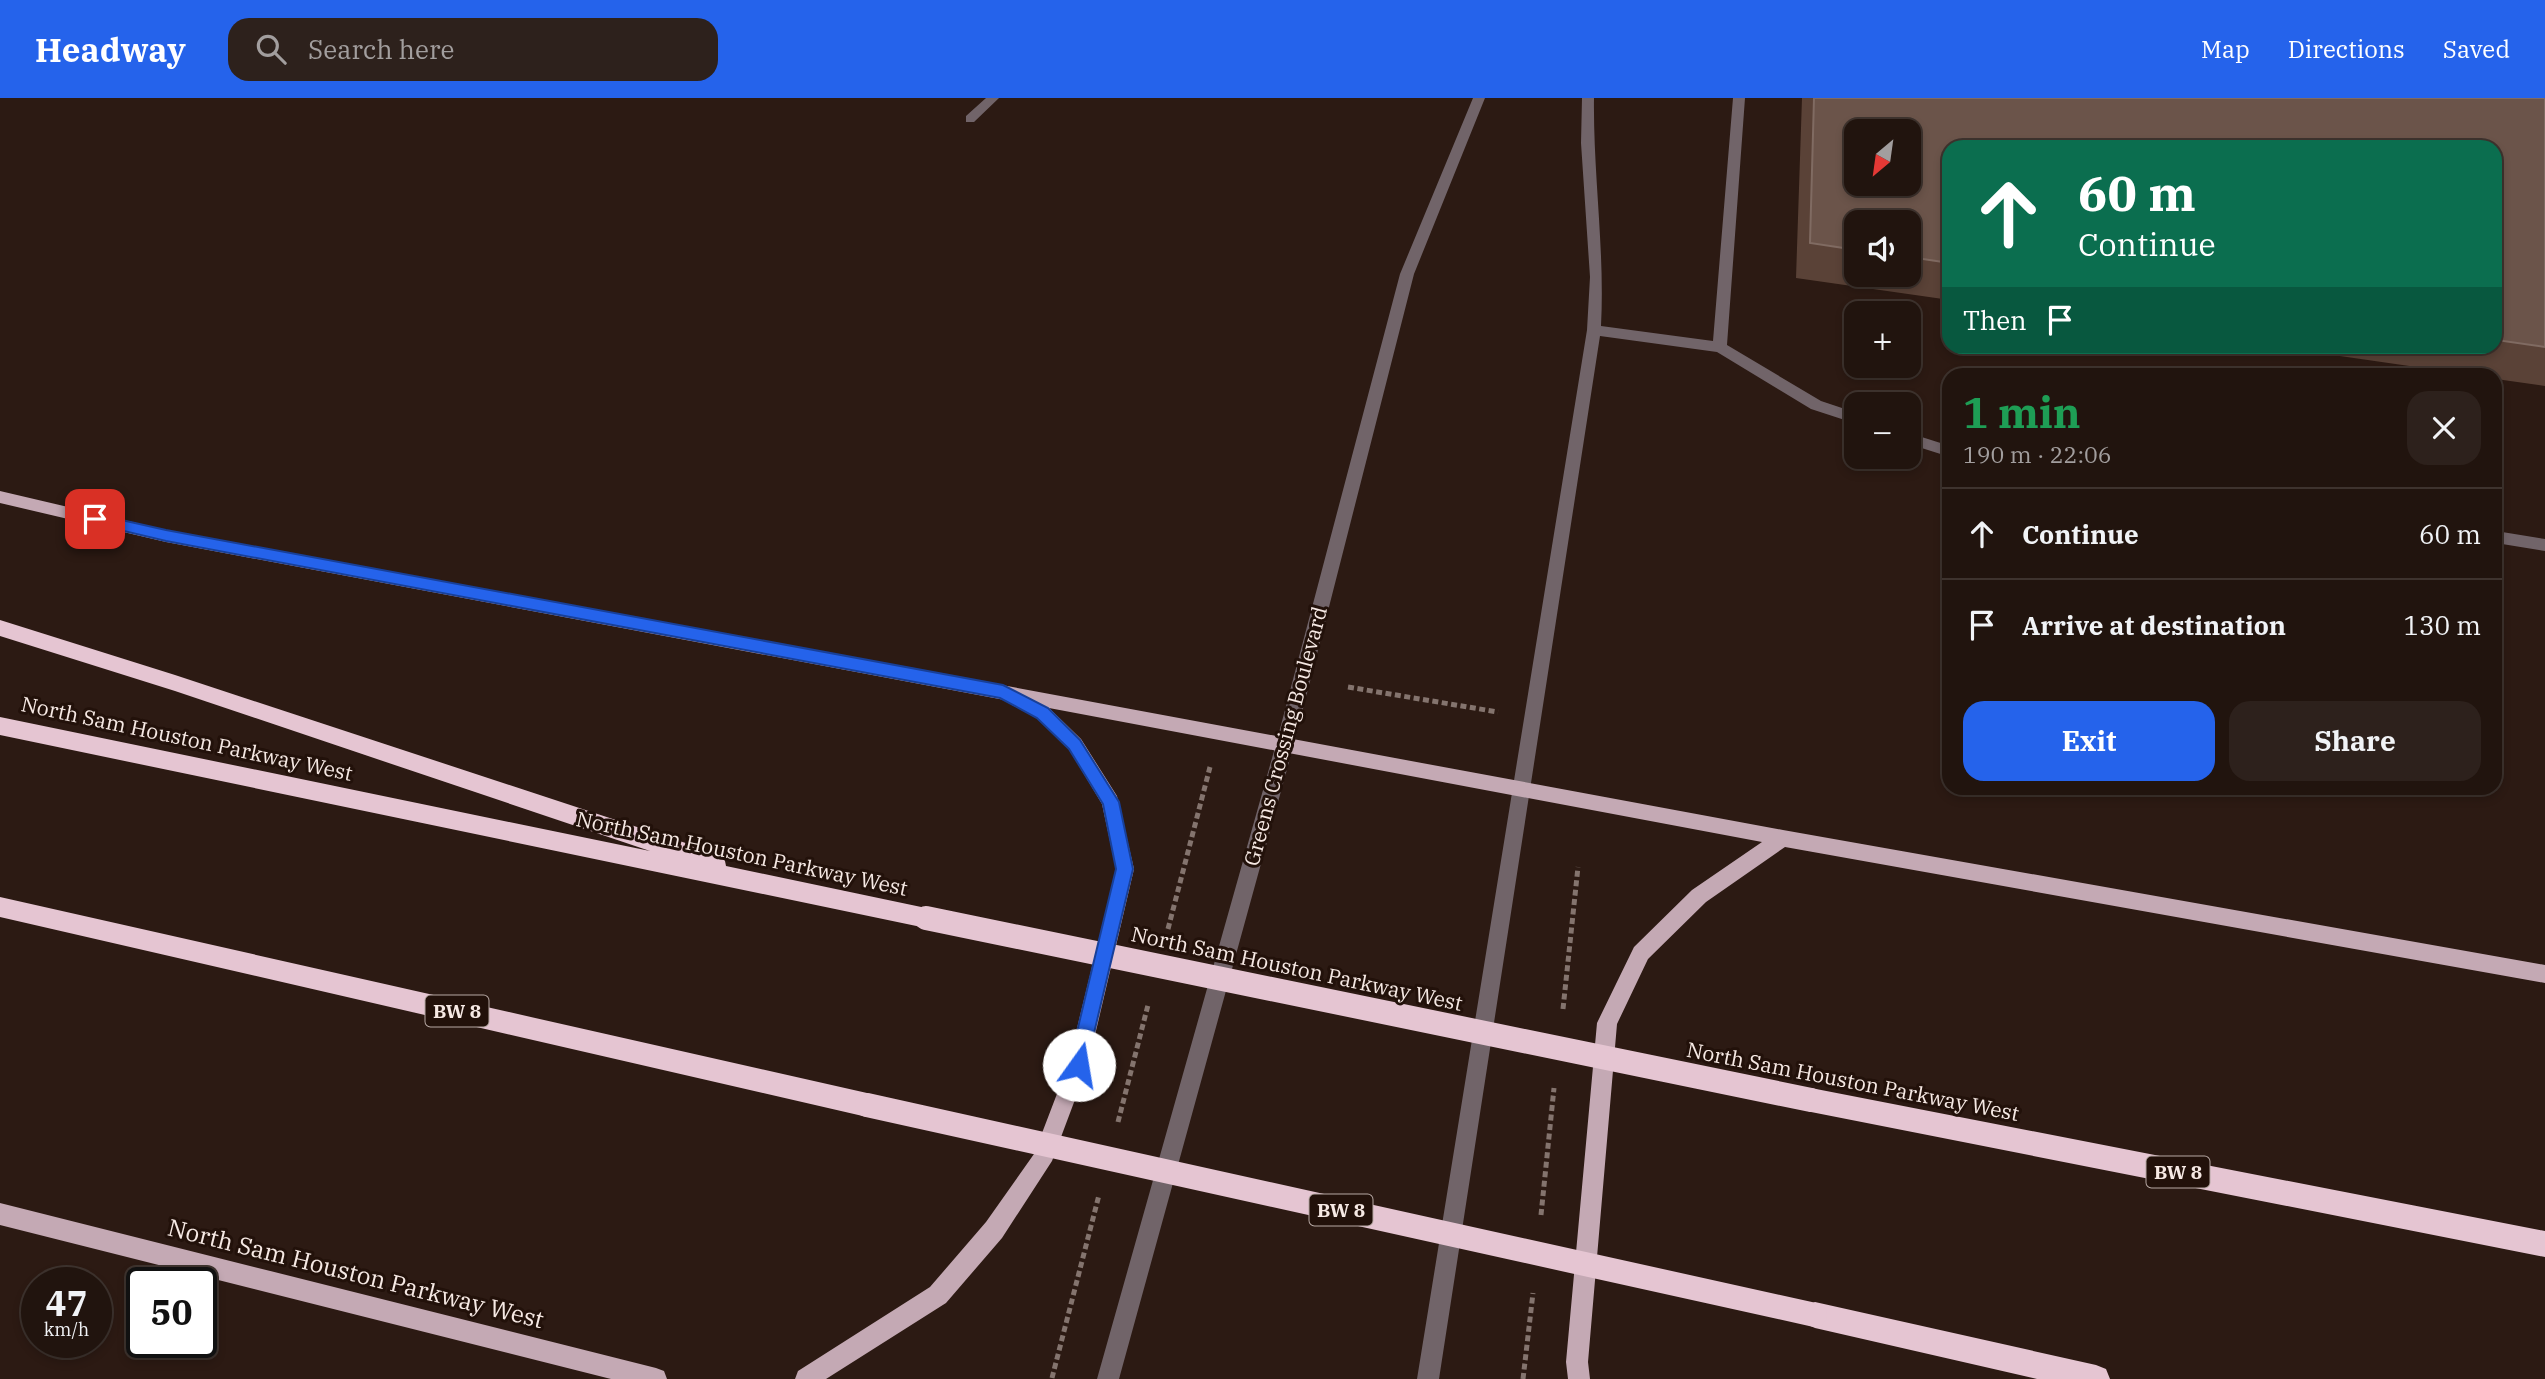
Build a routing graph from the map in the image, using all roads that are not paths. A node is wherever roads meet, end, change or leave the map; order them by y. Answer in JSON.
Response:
{"nodes":[{"id":1,"x":993,"y":98,"type":"edge"},
{"id":2,"x":1479,"y":98,"type":"edge"},
{"id":3,"x":1588,"y":98,"type":"edge"},
{"id":4,"x":1739,"y":98,"type":"edge"},
{"id":5,"x":970,"y":119,"type":"dead end"},
{"id":6,"x":1594,"y":330,"type":"junction"},
{"id":7,"x":1720,"y":347,"type":"junction"},
{"id":8,"x":1844,"y":415,"type":"edge"},
{"id":9,"x":1921,"y":442,"type":"edge"},
{"id":10,"x":1942,"y":449,"type":"edge"},
{"id":11,"x":0,"y":498,"type":"edge"},
{"id":12,"x":2502,"y":538,"type":"edge"},
{"id":13,"x":2545,"y":545,"type":"edge"},
{"id":14,"x":0,"y":628,"type":"edge"},
{"id":15,"x":1003,"y":692,"type":"junction"},
{"id":16,"x":0,"y":726,"type":"edge"},
{"id":17,"x":1285,"y":744,"type":"junction"},
{"id":18,"x":1520,"y":788,"type":"junction"},
{"id":19,"x":1783,"y":838,"type":"junction"},
{"id":20,"x":808,"y":894,"type":"junction"},
{"id":21,"x":0,"y":907,"type":"edge"},
{"id":22,"x":0,"y":913,"type":"edge"},
{"id":23,"x":47,"y":918,"type":"junction"},
{"id":24,"x":2545,"y":974,"type":"edge"},
{"id":25,"x":0,"y":1214,"type":"edge"},
{"id":26,"x":2545,"y":1244,"type":"edge"},
{"id":27,"x":656,"y":1379,"type":"edge"},
{"id":28,"x":806,"y":1379,"type":"edge"},
{"id":29,"x":1108,"y":1379,"type":"edge"},
{"id":30,"x":1428,"y":1379,"type":"edge"},
{"id":31,"x":1579,"y":1379,"type":"edge"},
{"id":32,"x":2096,"y":1379,"type":"edge"}],
"edges":[{"from":1,"to":5,"type":"street"},
{"from":2,"to":17,"type":"street","name":"Greens Crossing Boulevard"},
{"from":3,"to":6,"type":"street"},
{"from":4,"to":7,"type":"street"},
{"from":6,"to":7,"type":"street"},
{"from":6,"to":18,"type":"street"},
{"from":7,"to":8,"type":"street"},
{"from":9,"to":10,"type":"street"},
{"from":11,"to":15,"type":"main road"},
{"from":12,"to":13,"type":"street"},
{"from":14,"to":20,"type":"highway"},
{"from":15,"to":17,"type":"main road"},
{"from":15,"to":28,"type":"main road"},
{"from":16,"to":20,"type":"highway","name":"North Sam Houston Parkway West","number":"BW 8"},
{"from":17,"to":18,"type":"main road"},
{"from":17,"to":29,"type":"street","name":"Greens Crossing Boulevard"},
{"from":18,"to":19,"type":"main road"},
{"from":18,"to":30,"type":"street"},
{"from":19,"to":24,"type":"main road"},
{"from":19,"to":31,"type":"main road"},
{"from":20,"to":26,"type":"highway","name":"North Sam Houston Parkway West","number":"BW 8","bridge":true},
{"from":21,"to":23,"type":"highway","number":"BW 8"},
{"from":22,"to":23,"type":"highway"},
{"from":23,"to":32,"type":"highway","number":"BW 8","bridge":true},
{"from":25,"to":27,"type":"main road","name":"North Sam Houston Parkway West"}]}
